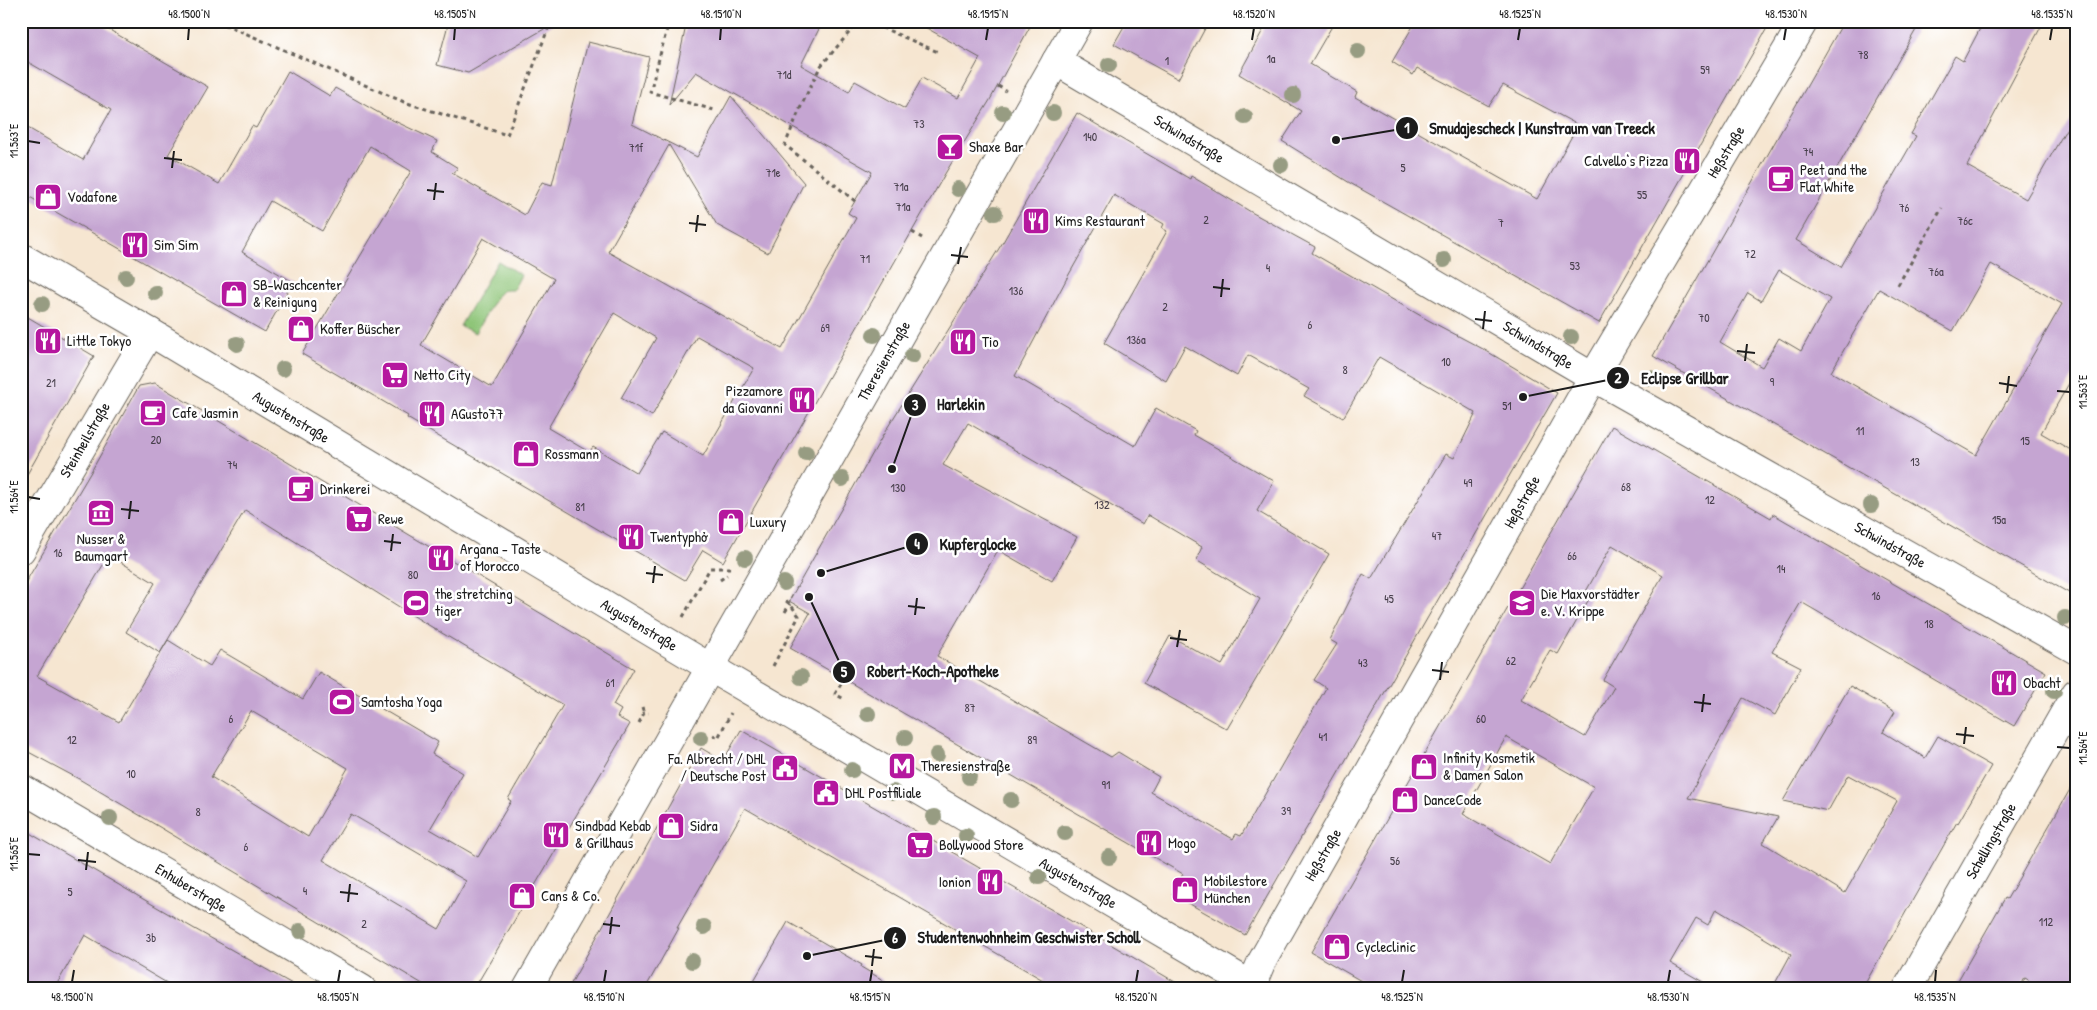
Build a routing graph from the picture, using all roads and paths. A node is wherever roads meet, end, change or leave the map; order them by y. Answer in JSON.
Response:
{"nodes":[{"id":1,"x":217,"y":21,"type":"edge"},
{"id":2,"x":551,"y":21,"type":"edge"},
{"id":3,"x":671,"y":21,"type":"edge"},
{"id":4,"x":859,"y":21,"type":"edge"},
{"id":5,"x":867,"y":21,"type":"edge"},
{"id":6,"x":1079,"y":21,"type":"edge"},
{"id":7,"x":1804,"y":21,"type":"edge"},
{"id":8,"x":938,"y":52,"type":"dead end"},
{"id":9,"x":1056,"y":61,"type":"junction"},
{"id":10,"x":714,"y":110,"type":"dead end"},
{"id":11,"x":855,"y":201,"type":"dead end"},
{"id":12,"x":1942,"y":208,"type":"dead end"},
{"id":13,"x":21,"y":257,"type":"edge"},
{"id":14,"x":1898,"y":284,"type":"dead end"},
{"id":15,"x":150,"y":332,"type":"junction"},
{"id":16,"x":1593,"y":377,"type":"junction"},
{"id":17,"x":21,"y":550,"type":"edge"},
{"id":18,"x":763,"y":574,"type":"junction"},
{"id":19,"x":790,"y":604,"type":"junction"},
{"id":20,"x":785,"y":612,"type":"dead end"},
{"id":21,"x":668,"y":642,"type":"junction"},
{"id":22,"x":2076,"y":650,"type":"edge"},
{"id":23,"x":773,"y":666,"type":"dead end"},
{"id":24,"x":711,"y":668,"type":"junction"},
{"id":25,"x":841,"y":684,"type":"dead end"},
{"id":26,"x":2076,"y":694,"type":"edge"},
{"id":27,"x":844,"y":699,"type":"dead end"},
{"id":28,"x":642,"y":708,"type":"dead end"},
{"id":29,"x":644,"y":713,"type":"junction"},
{"id":30,"x":651,"y":713,"type":"dead end"},
{"id":31,"x":732,"y":713,"type":"dead end"},
{"id":32,"x":639,"y":723,"type":"dead end"},
{"id":33,"x":713,"y":735,"type":"dead end"},
{"id":34,"x":21,"y":788,"type":"edge"},
{"id":35,"x":1253,"y":987,"type":"edge"},
{"id":36,"x":362,"y":989,"type":"edge"},
{"id":37,"x":527,"y":989,"type":"edge"},
{"id":38,"x":1907,"y":989,"type":"edge"}],
"edges":[{"from":1,"to":2,"type":"path"},
{"from":3,"to":10,"type":"path"},
{"from":4,"to":11,"type":"path"},
{"from":5,"to":8,"type":"path"},
{"from":6,"to":9,"type":"street","name":"Theresienstraße"},
{"from":7,"to":16,"type":"street","name":"Heßstraße"},
{"from":9,"to":16,"type":"street","name":"Schwindstraße"},
{"from":9,"to":18,"type":"street","name":"Theresienstraße"},
{"from":12,"to":14,"type":"path"},
{"from":13,"to":15,"type":"street","name":"Augustenstraße"},
{"from":15,"to":17,"type":"street","name":"Steinheilstraße"},
{"from":15,"to":21,"type":"street","name":"Augustenstraße"},
{"from":16,"to":22,"type":"street","name":"Schwindstraße"},
{"from":16,"to":35,"type":"street","name":"Heßstraße"},
{"from":18,"to":19,"type":"path"},
{"from":18,"to":21,"type":"path"},
{"from":18,"to":24,"type":"street","name":"Theresienstraße"},
{"from":19,"to":20,"type":"path"},
{"from":19,"to":23,"type":"path"},
{"from":21,"to":24,"type":"street","name":"Augustenstraße"},
{"from":24,"to":35,"type":"street","name":"Augustenstraße"},
{"from":24,"to":37,"type":"street","name":"Theresienstraße"},
{"from":25,"to":27,"type":"path"},
{"from":26,"to":38,"type":"street","name":"Schellingstraße"},
{"from":28,"to":29,"type":"path"},
{"from":29,"to":30,"type":"path"},
{"from":29,"to":32,"type":"path"},
{"from":31,"to":33,"type":"path"},
{"from":34,"to":36,"type":"street","name":"Enhuberstraße"}]}
